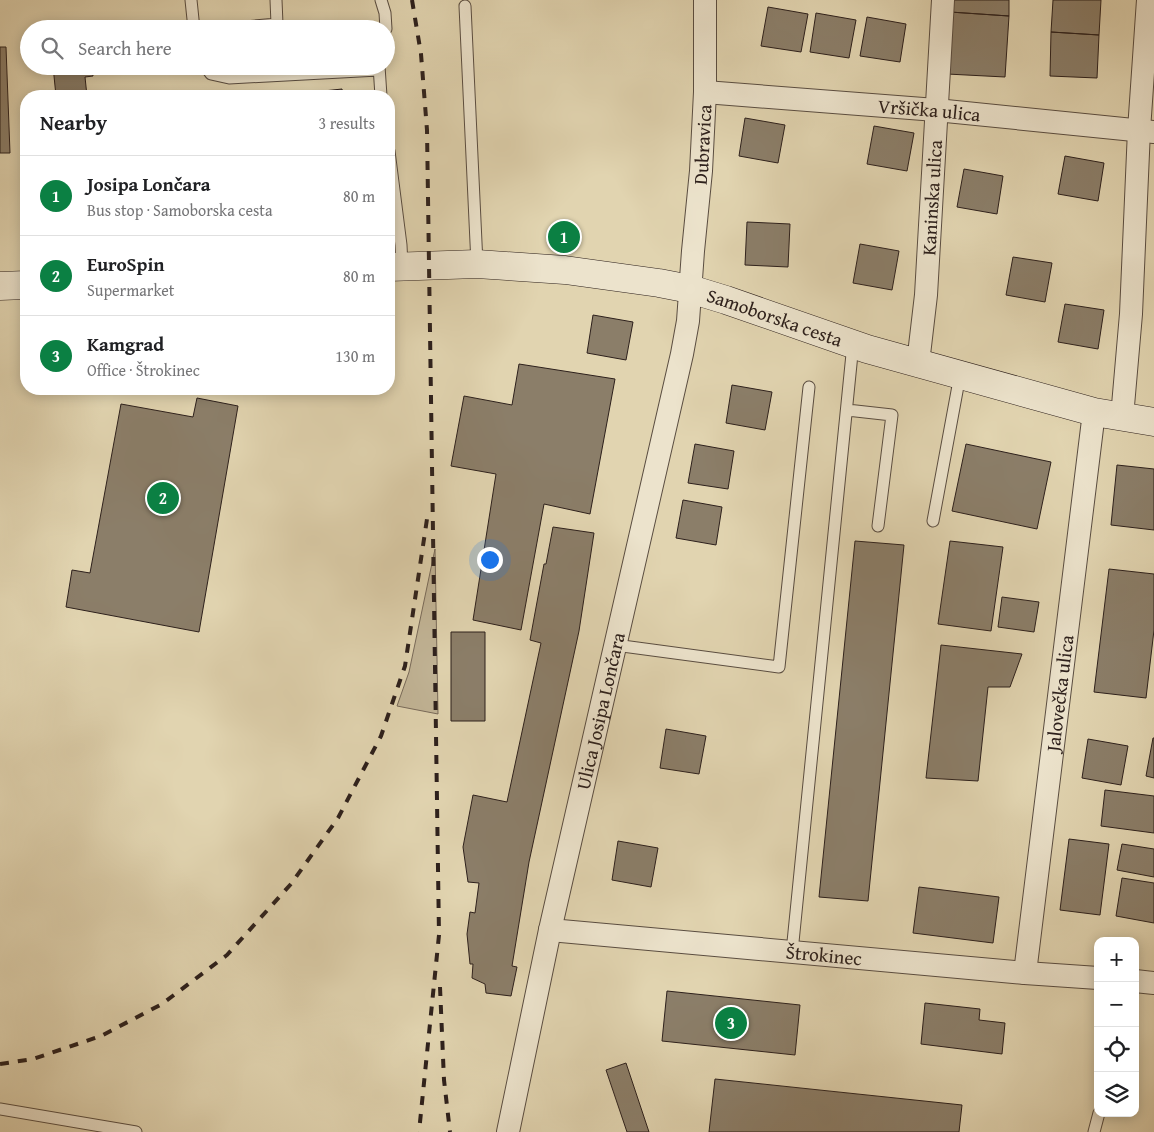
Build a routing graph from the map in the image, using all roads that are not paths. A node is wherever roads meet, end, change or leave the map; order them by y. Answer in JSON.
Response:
{"nodes":[{"id":1,"x":191,"y":0,"type":"edge"},
{"id":2,"x":276,"y":0,"type":"edge"},
{"id":3,"x":381,"y":0,"type":"edge"},
{"id":4,"x":705,"y":0,"type":"edge"},
{"id":5,"x":943,"y":0,"type":"edge"},
{"id":6,"x":1148,"y":0,"type":"edge"},
{"id":7,"x":465,"y":6,"type":"dead end"},
{"id":8,"x":193,"y":20,"type":"edge"},
{"id":9,"x":278,"y":20,"type":"edge"},
{"id":10,"x":385,"y":20,"type":"edge"},
{"id":11,"x":216,"y":75,"type":"edge"},
{"id":12,"x":274,"y":75,"type":"edge"},
{"id":13,"x":379,"y":75,"type":"edge"},
{"id":14,"x":381,"y":90,"type":"edge"},
{"id":15,"x":705,"y":92,"type":"junction"},
{"id":16,"x":936,"y":110,"type":"junction"},
{"id":17,"x":1147,"y":131,"type":"edge"},
{"id":18,"x":395,"y":198,"type":"edge"},
{"id":19,"x":477,"y":264,"type":"junction"},
{"id":20,"x":396,"y":266,"type":"edge"},
{"id":21,"x":20,"y":285,"type":"edge"},
{"id":22,"x":0,"y":286,"type":"edge"},
{"id":23,"x":690,"y":289,"type":"junction"},
{"id":24,"x":853,"y":344,"type":"junction"},
{"id":25,"x":918,"y":363,"type":"junction"},
{"id":26,"x":960,"y":375,"type":"junction"},
{"id":27,"x":809,"y":387,"type":"dead end"},
{"id":28,"x":847,"y":410,"type":"junction"},
{"id":29,"x":1094,"y":412,"type":"junction"},
{"id":30,"x":1122,"y":417,"type":"junction"},
{"id":31,"x":1154,"y":422,"type":"edge"},
{"id":32,"x":933,"y":521,"type":"dead end"},
{"id":33,"x":878,"y":526,"type":"dead end"},
{"id":34,"x":615,"y":645,"type":"junction"},
{"id":35,"x":550,"y":930,"type":"junction"},
{"id":36,"x":792,"y":952,"type":"junction"},
{"id":37,"x":1025,"y":973,"type":"junction"},
{"id":38,"x":1094,"y":978,"type":"edge"},
{"id":39,"x":1139,"y":981,"type":"edge"},
{"id":40,"x":1154,"y":983,"type":"edge"},
{"id":41,"x":0,"y":1108,"type":"edge"},
{"id":42,"x":1099,"y":1117,"type":"edge"},
{"id":43,"x":1097,"y":1131,"type":"edge"},
{"id":44,"x":136,"y":1132,"type":"edge"},
{"id":45,"x":508,"y":1132,"type":"edge"}],
"edges":[{"from":1,"to":8,"type":"lane"},
{"from":2,"to":9,"type":"lane"},
{"from":3,"to":10,"type":"lane"},
{"from":4,"to":15,"type":"street","name":"Dubravica"},
{"from":5,"to":16,"type":"street","name":"Kaninska ulica"},
{"from":6,"to":17,"type":"street"},
{"from":7,"to":19,"type":"lane"},
{"from":11,"to":12,"type":"lane"},
{"from":13,"to":14,"type":"lane"},
{"from":15,"to":16,"type":"street","name":"Vršička ulica"},
{"from":15,"to":23,"type":"street","name":"Dubravica"},
{"from":16,"to":17,"type":"street","name":"Vršička ulica"},
{"from":16,"to":25,"type":"street","name":"Kaninska ulica"},
{"from":17,"to":30,"type":"street"},
{"from":18,"to":20,"type":"lane"},
{"from":19,"to":20,"type":"street","name":"Samoborska cesta"},
{"from":19,"to":23,"type":"street","name":"Samoborska cesta"},
{"from":21,"to":22,"type":"street"},
{"from":23,"to":24,"type":"street","name":"Samoborska cesta"},
{"from":23,"to":34,"type":"street","name":"Ulica Josipa Lončara"},
{"from":24,"to":25,"type":"street","name":"Samoborska cesta"},
{"from":24,"to":28,"type":"lane"},
{"from":25,"to":26,"type":"street","name":"Samoborska cesta"},
{"from":26,"to":29,"type":"street","name":"Samoborska cesta"},
{"from":26,"to":32,"type":"lane"},
{"from":27,"to":34,"type":"lane"},
{"from":28,"to":33,"type":"lane"},
{"from":28,"to":36,"type":"lane"},
{"from":29,"to":30,"type":"street","name":"Samoborska cesta"},
{"from":29,"to":37,"type":"street","name":"Jalovečka ulica"},
{"from":30,"to":31,"type":"street","name":"Samoborska cesta"},
{"from":34,"to":35,"type":"street","name":"Ulica Josipa Lončara"},
{"from":35,"to":36,"type":"street","name":"Štrokinec"},
{"from":35,"to":45,"type":"street","name":"Ulica Josipa Lončara"},
{"from":36,"to":37,"type":"street","name":"Štrokinec"},
{"from":37,"to":38,"type":"street","name":"Štrokinec"},
{"from":39,"to":40,"type":"street"},
{"from":41,"to":44,"type":"lane"},
{"from":42,"to":43,"type":"lane"}]}
